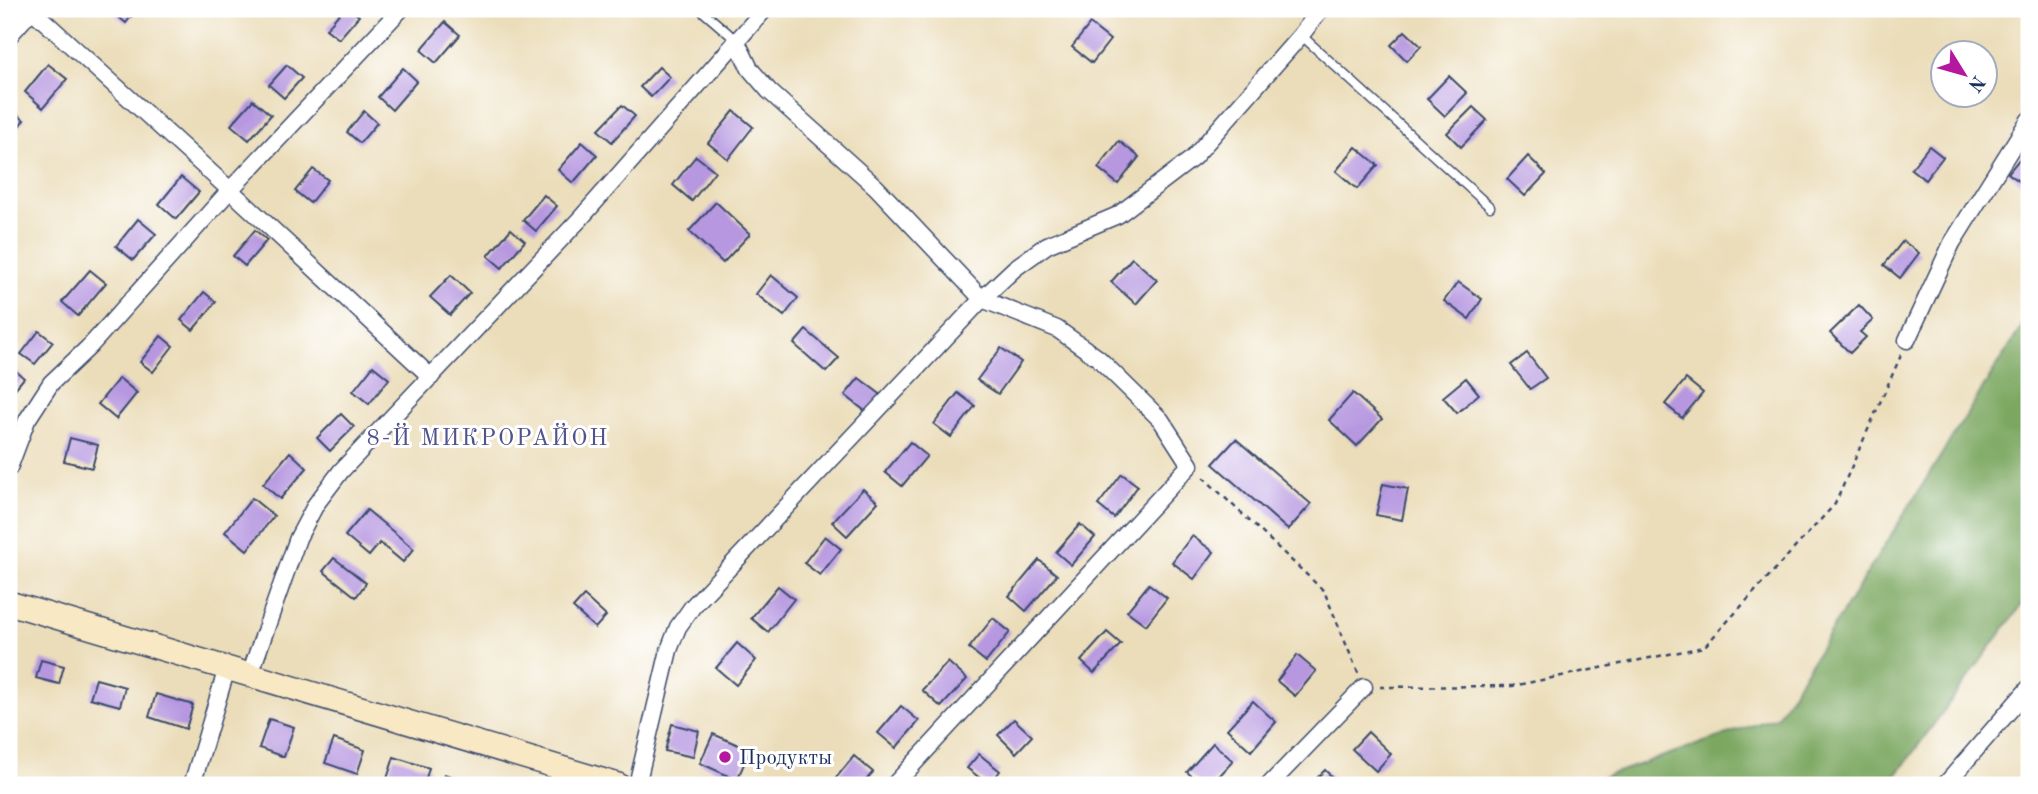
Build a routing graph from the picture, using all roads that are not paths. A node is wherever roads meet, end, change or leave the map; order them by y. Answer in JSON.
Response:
{"nodes":[{"id":1,"x":33,"y":9,"type":"edge"},
{"id":2,"x":401,"y":9,"type":"edge"},
{"id":3,"x":700,"y":9,"type":"edge"},
{"id":4,"x":765,"y":9,"type":"edge"},
{"id":5,"x":1321,"y":9,"type":"edge"},
{"id":6,"x":1301,"y":35,"type":"junction"},
{"id":7,"x":9,"y":36,"type":"edge"},
{"id":8,"x":736,"y":40,"type":"junction"},
{"id":9,"x":2029,"y":120,"type":"edge"},
{"id":10,"x":230,"y":190,"type":"junction"},
{"id":11,"x":1490,"y":207,"type":"dead end"},
{"id":12,"x":982,"y":299,"type":"junction"},
{"id":13,"x":1907,"y":340,"type":"road end"},
{"id":14,"x":431,"y":377,"type":"junction"},
{"id":15,"x":9,"y":468,"type":"edge"},
{"id":16,"x":9,"y":603,"type":"edge"},
{"id":17,"x":227,"y":668,"type":"junction"},
{"id":18,"x":250,"y":674,"type":"junction"},
{"id":19,"x":1364,"y":687,"type":"road end"},
{"id":20,"x":2029,"y":688,"type":"edge"},
{"id":21,"x":192,"y":785,"type":"edge"},
{"id":22,"x":618,"y":785,"type":"edge"},
{"id":23,"x":637,"y":785,"type":"edge"},
{"id":24,"x":894,"y":785,"type":"edge"},
{"id":25,"x":1269,"y":785,"type":"edge"},
{"id":26,"x":1945,"y":785,"type":"edge"}],
"edges":[{"from":1,"to":7,"type":"street"},
{"from":1,"to":10,"type":"street"},
{"from":2,"to":10,"type":"street"},
{"from":3,"to":8,"type":"lane"},
{"from":4,"to":8,"type":"street"},
{"from":5,"to":6,"type":"street"},
{"from":6,"to":11,"type":"lane"},
{"from":6,"to":12,"type":"street"},
{"from":8,"to":12,"type":"street"},
{"from":8,"to":14,"type":"street"},
{"from":9,"to":13,"type":"street"},
{"from":10,"to":14,"type":"street"},
{"from":10,"to":15,"type":"street"},
{"from":12,"to":23,"type":"street"},
{"from":12,"to":24,"type":"street"},
{"from":14,"to":18,"type":"street"},
{"from":16,"to":17,"type":"street"},
{"from":17,"to":18,"type":"street"},
{"from":17,"to":21,"type":"street"},
{"from":18,"to":22,"type":"street"},
{"from":19,"to":25,"type":"street"},
{"from":20,"to":26,"type":"street"}]}
